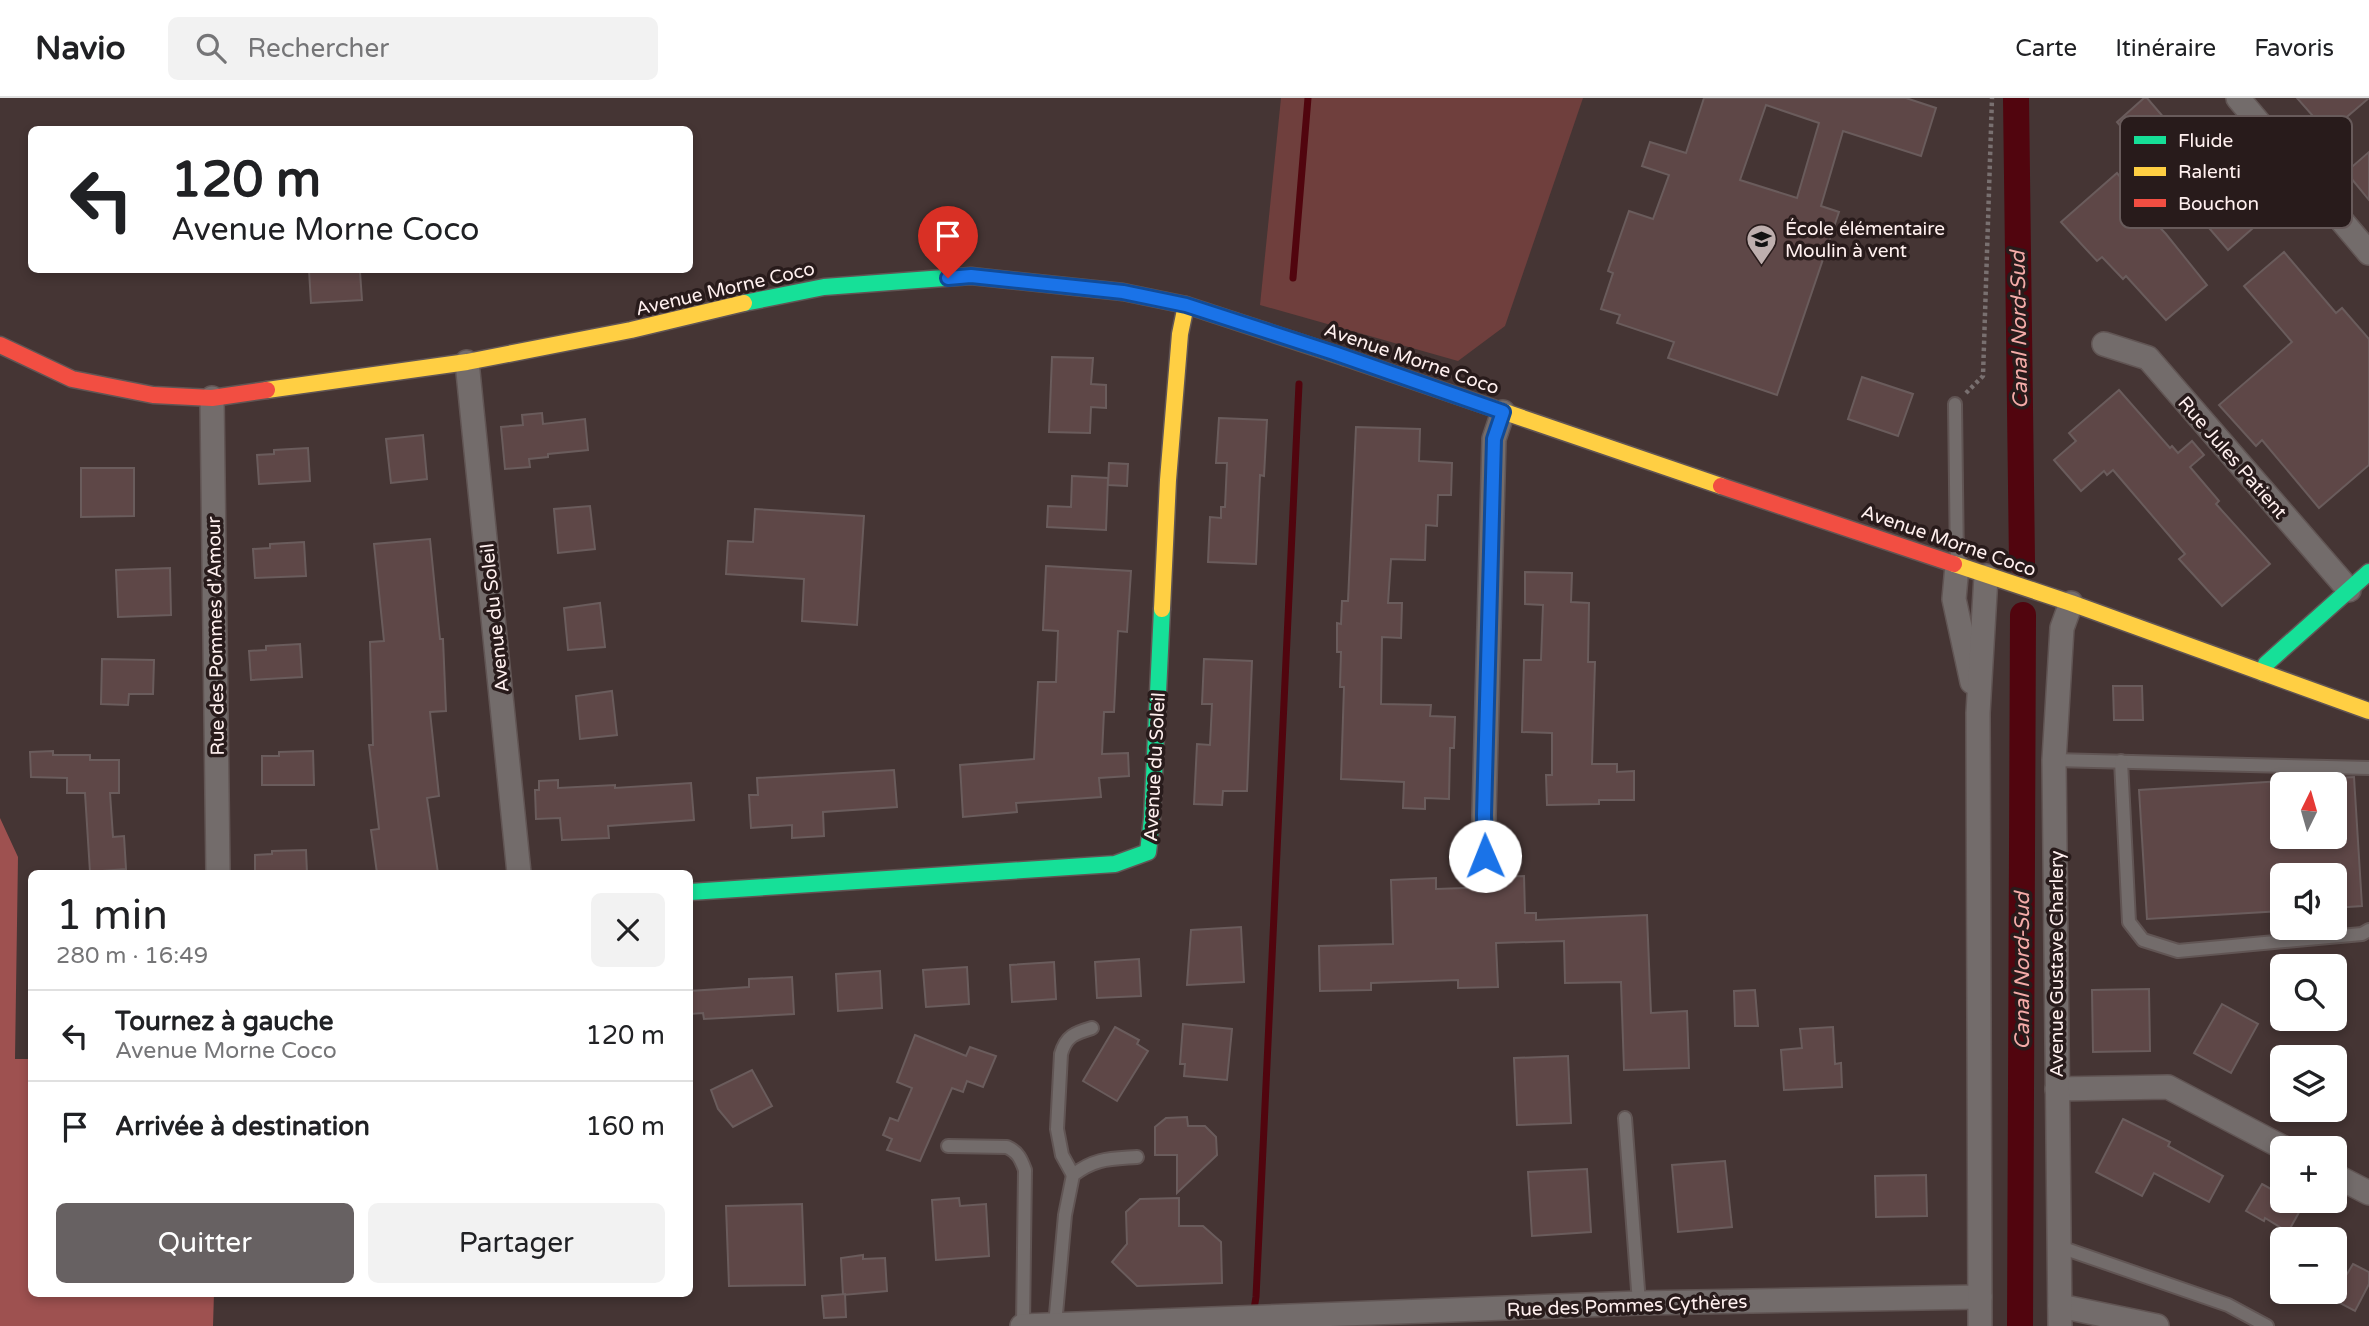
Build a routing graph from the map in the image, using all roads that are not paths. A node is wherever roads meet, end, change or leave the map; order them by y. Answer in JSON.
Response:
{"nodes":[{"id":1,"x":2238,"y":98,"type":"edge"},
{"id":2,"x":2253,"y":116,"type":"edge"},
{"id":3,"x":2348,"y":228,"type":"edge"},
{"id":4,"x":2369,"y":253,"type":"edge"},
{"id":5,"x":1186,"y":305,"type":"junction"},
{"id":6,"x":2104,"y":344,"type":"dead end"},
{"id":7,"x":0,"y":345,"type":"edge"},
{"id":8,"x":467,"y":362,"type":"junction"},
{"id":9,"x":212,"y":398,"type":"junction"},
{"id":10,"x":1955,"y":404,"type":"road end"},
{"id":11,"x":1503,"y":412,"type":"junction"},
{"id":12,"x":1957,"y":566,"type":"junction"},
{"id":13,"x":2369,"y":572,"type":"edge"},
{"id":14,"x":1986,"y":576,"type":"junction"},
{"id":15,"x":2349,"y":590,"type":"junction"},
{"id":16,"x":2071,"y":603,"type":"junction"},
{"id":17,"x":2263,"y":673,"type":"junction"},
{"id":18,"x":2369,"y":711,"type":"edge"},
{"id":19,"x":1978,"y":713,"type":"junction"},
{"id":20,"x":2054,"y":760,"type":"junction"},
{"id":21,"x":2121,"y":761,"type":"junction"},
{"id":22,"x":2369,"y":768,"type":"edge"},
{"id":23,"x":1485,"y":856,"type":"dead end"},
{"id":24,"x":218,"y":870,"type":"edge"},
{"id":25,"x":519,"y":870,"type":"edge"},
{"id":26,"x":693,"y":892,"type":"edge"},
{"id":27,"x":2369,"y":930,"type":"edge"},
{"id":28,"x":1092,"y":1028,"type":"dead end"},
{"id":29,"x":2057,"y":1089,"type":"junction"},
{"id":30,"x":1625,"y":1118,"type":"dead end"},
{"id":31,"x":2270,"y":1141,"type":"edge"},
{"id":32,"x":948,"y":1146,"type":"dead end"},
{"id":33,"x":1137,"y":1157,"type":"dead end"},
{"id":34,"x":1073,"y":1175,"type":"junction"},
{"id":35,"x":2347,"y":1182,"type":"edge"},
{"id":36,"x":2369,"y":1193,"type":"edge"},
{"id":37,"x":2060,"y":1247,"type":"junction"},
{"id":38,"x":1980,"y":1297,"type":"junction"},
{"id":39,"x":1639,"y":1303,"type":"junction"},
{"id":40,"x":2060,"y":1316,"type":"edge"},
{"id":41,"x":1055,"y":1325,"type":"edge"},
{"id":42,"x":1023,"y":1326,"type":"edge"},
{"id":43,"x":1980,"y":1326,"type":"edge"},
{"id":44,"x":2157,"y":1326,"type":"edge"},
{"id":45,"x":2267,"y":1326,"type":"edge"}],
"edges":[{"from":1,"to":2,"type":"street"},
{"from":3,"to":4,"type":"street"},
{"from":5,"to":8,"type":"street","name":"Avenue Morne Coco"},
{"from":5,"to":11,"type":"street","name":"Avenue Morne Coco"},
{"from":5,"to":26,"type":"street","name":"Avenue du Soleil"},
{"from":6,"to":15,"type":"street","name":"Rue Jules Patient"},
{"from":7,"to":9,"type":"street","name":"Avenue Morne Coco"},
{"from":8,"to":9,"type":"street","name":"Avenue Morne Coco"},
{"from":8,"to":25,"type":"street","name":"Avenue du Soleil"},
{"from":9,"to":24,"type":"street","name":"Rue des Pommes d'Amour"},
{"from":10,"to":12,"type":"lane"},
{"from":11,"to":12,"type":"street","name":"Avenue Morne Coco"},
{"from":11,"to":23,"type":"street"},
{"from":12,"to":14,"type":"street","name":"Avenue Morne Coco"},
{"from":12,"to":19,"type":"street"},
{"from":13,"to":15,"type":"street"},
{"from":14,"to":16,"type":"street","name":"Avenue Morne Coco"},
{"from":14,"to":19,"type":"street"},
{"from":15,"to":17,"type":"street"},
{"from":16,"to":17,"type":"street","name":"Avenue Morne Coco"},
{"from":16,"to":20,"type":"street","name":"Avenue Gustave Charlery"},
{"from":17,"to":18,"type":"street","name":"Avenue Morne Coco"},
{"from":19,"to":38,"type":"street"},
{"from":20,"to":21,"type":"lane"},
{"from":20,"to":29,"type":"street","name":"Avenue Gustave Charlery"},
{"from":21,"to":22,"type":"lane"},
{"from":21,"to":27,"type":"lane"},
{"from":28,"to":34,"type":"lane"},
{"from":29,"to":31,"type":"street"},
{"from":29,"to":37,"type":"street","name":"Avenue Gustave Charlery"},
{"from":30,"to":39,"type":"lane"},
{"from":32,"to":42,"type":"lane"},
{"from":33,"to":34,"type":"lane"},
{"from":34,"to":41,"type":"lane"},
{"from":35,"to":36,"type":"street"},
{"from":37,"to":40,"type":"street","name":"Avenue Gustave Charlery"},
{"from":37,"to":45,"type":"lane"},
{"from":38,"to":39,"type":"street","name":"Rue des Pommes Cythères"},
{"from":38,"to":43,"type":"street"},
{"from":39,"to":41,"type":"street","name":"Rue des Pommes Cythères"},
{"from":40,"to":44,"type":"street"},
{"from":41,"to":42,"type":"street","name":"Rue des Pommes Cythères"}]}
